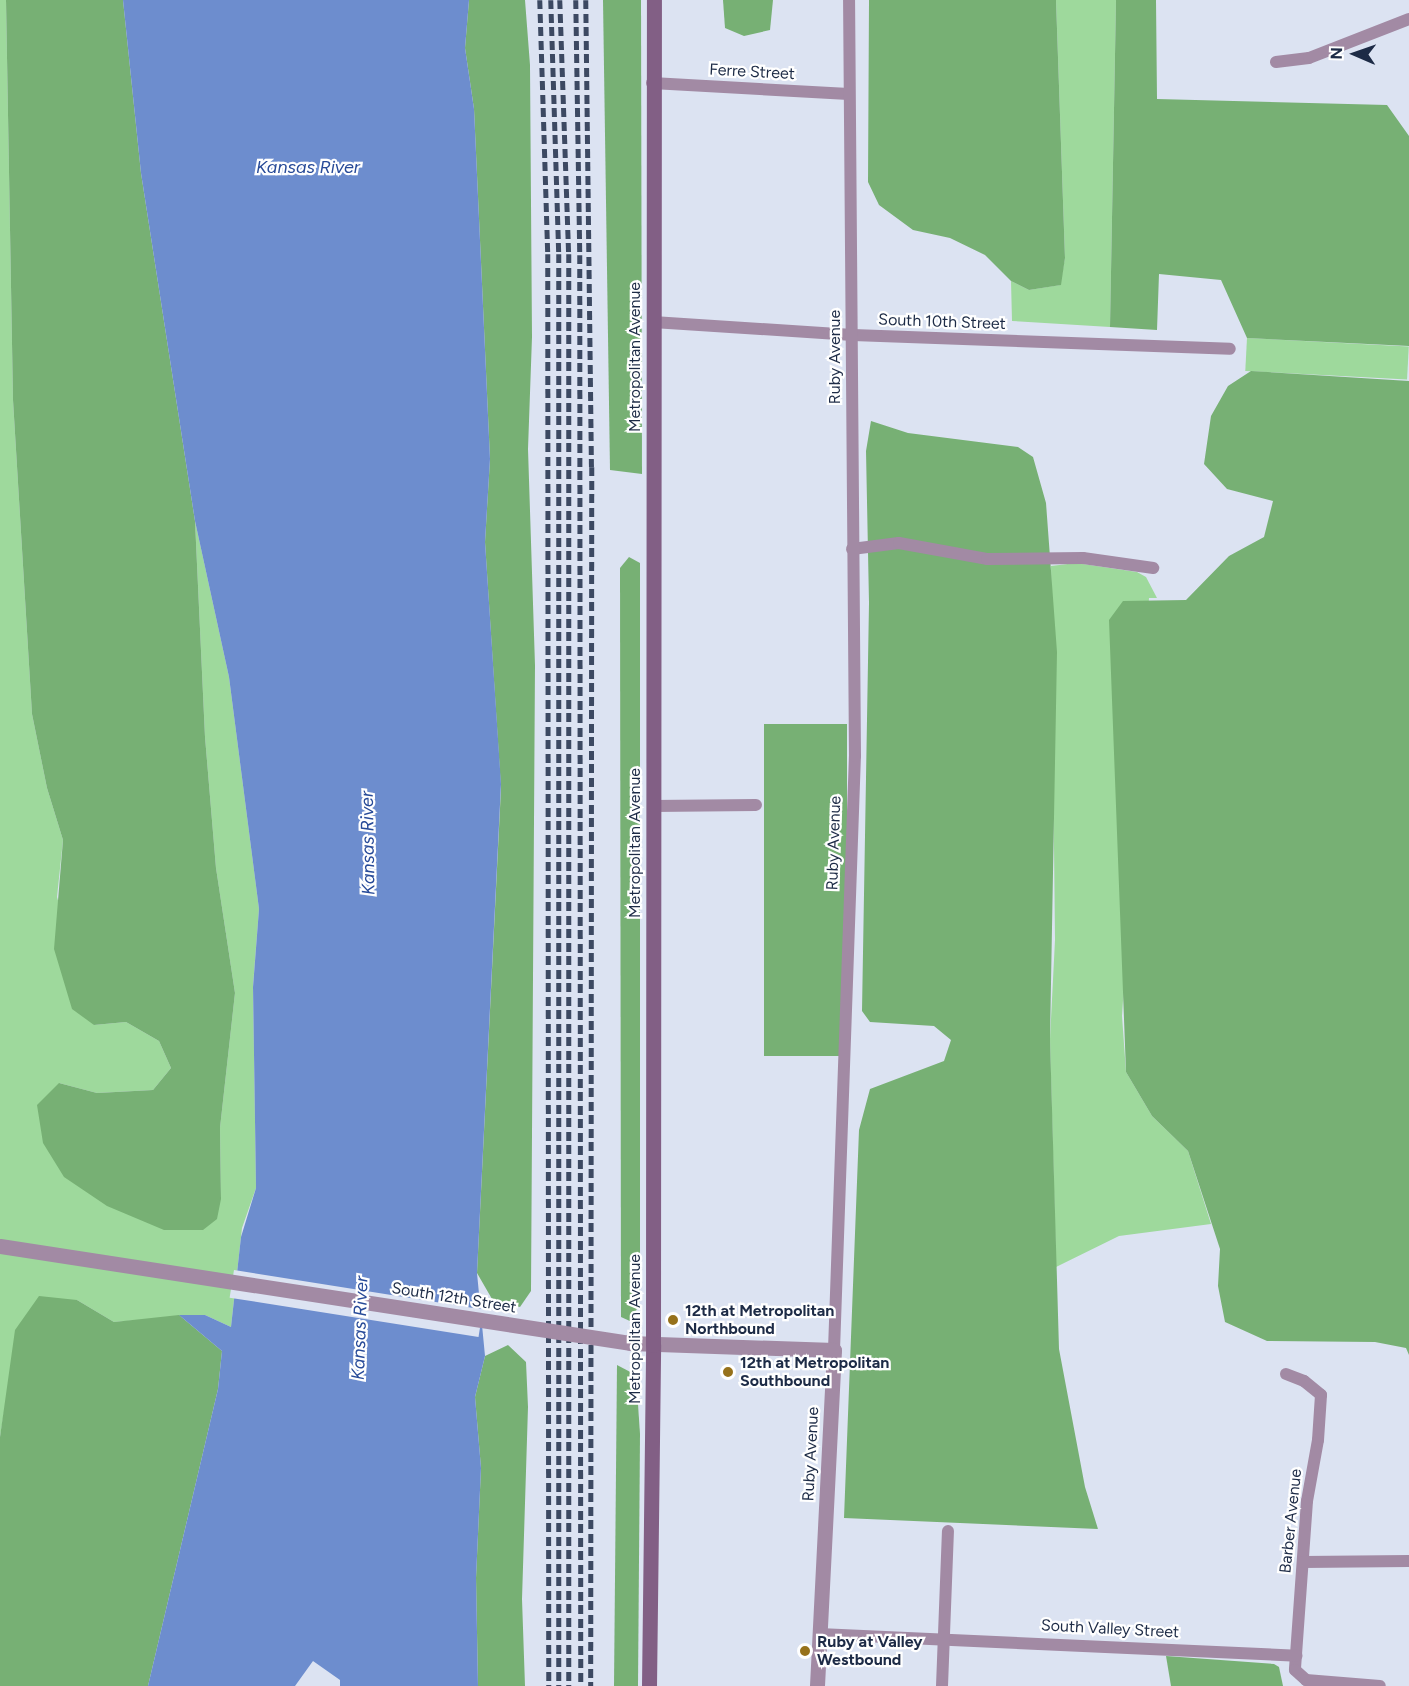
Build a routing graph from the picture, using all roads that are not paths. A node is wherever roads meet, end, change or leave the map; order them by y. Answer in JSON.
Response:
{"nodes":[{"id":1,"x":654,"y":0,"type":"edge"},
{"id":2,"x":849,"y":0,"type":"edge"},
{"id":3,"x":1409,"y":19,"type":"edge"},
{"id":4,"x":1276,"y":62,"type":"dead end"},
{"id":5,"x":652,"y":83,"type":"junction"},
{"id":6,"x":849,"y":94,"type":"junction"},
{"id":7,"x":653,"y":322,"type":"junction"},
{"id":8,"x":853,"y":335,"type":"junction"},
{"id":9,"x":1230,"y":349,"type":"dead end"},
{"id":10,"x":852,"y":549,"type":"junction"},
{"id":11,"x":1153,"y":568,"type":"dead end"},
{"id":12,"x":756,"y":805,"type":"dead end"},
{"id":13,"x":653,"y":806,"type":"junction"},
{"id":14,"x":0,"y":1246,"type":"edge"},
{"id":15,"x":653,"y":1345,"type":"junction"},
{"id":16,"x":834,"y":1350,"type":"junction"},
{"id":17,"x":1286,"y":1374,"type":"dead end"},
{"id":18,"x":948,"y":1531,"type":"dead end"},
{"id":19,"x":1409,"y":1561,"type":"edge"},
{"id":20,"x":1303,"y":1562,"type":"junction"},
{"id":21,"x":819,"y":1634,"type":"junction"},
{"id":22,"x":945,"y":1637,"type":"junction"},
{"id":23,"x":1296,"y":1656,"type":"junction"},
{"id":24,"x":649,"y":1686,"type":"edge"},
{"id":25,"x":817,"y":1686,"type":"edge"},
{"id":26,"x":942,"y":1686,"type":"edge"},
{"id":27,"x":1380,"y":1686,"type":"edge"}],
"edges":[{"from":1,"to":5,"type":"main road","name":"Metropolitan Avenue"},
{"from":2,"to":6,"type":"street","name":"Ruby Avenue"},
{"from":3,"to":4,"type":"street"},
{"from":5,"to":6,"type":"street","name":"Ferre Street"},
{"from":5,"to":7,"type":"main road","name":"Metropolitan Avenue"},
{"from":6,"to":8,"type":"street","name":"Ruby Avenue"},
{"from":7,"to":8,"type":"street","name":"South 10th Street"},
{"from":7,"to":13,"type":"main road","name":"Metropolitan Avenue"},
{"from":8,"to":9,"type":"street","name":"South 10th Street"},
{"from":8,"to":10,"type":"street","name":"Ruby Avenue"},
{"from":10,"to":11,"type":"street"},
{"from":10,"to":16,"type":"street","name":"Ruby Avenue"},
{"from":12,"to":13,"type":"street"},
{"from":13,"to":15,"type":"main road","name":"Metropolitan Avenue"},
{"from":14,"to":15,"type":"street","name":"South 12th Street","bridge":true},
{"from":15,"to":16,"type":"street","name":"South 12th Street"},
{"from":15,"to":24,"type":"main road","name":"Metropolitan Avenue"},
{"from":16,"to":21,"type":"street","name":"Ruby Avenue"},
{"from":17,"to":20,"type":"street","name":"Barber Avenue"},
{"from":18,"to":22,"type":"street"},
{"from":19,"to":20,"type":"street"},
{"from":20,"to":23,"type":"street","name":"Barber Avenue"},
{"from":21,"to":22,"type":"street","name":"South Valley Street"},
{"from":21,"to":25,"type":"street","name":"Ruby Avenue"},
{"from":22,"to":23,"type":"street","name":"South Valley Street"},
{"from":22,"to":26,"type":"street"},
{"from":23,"to":27,"type":"street"}]}
